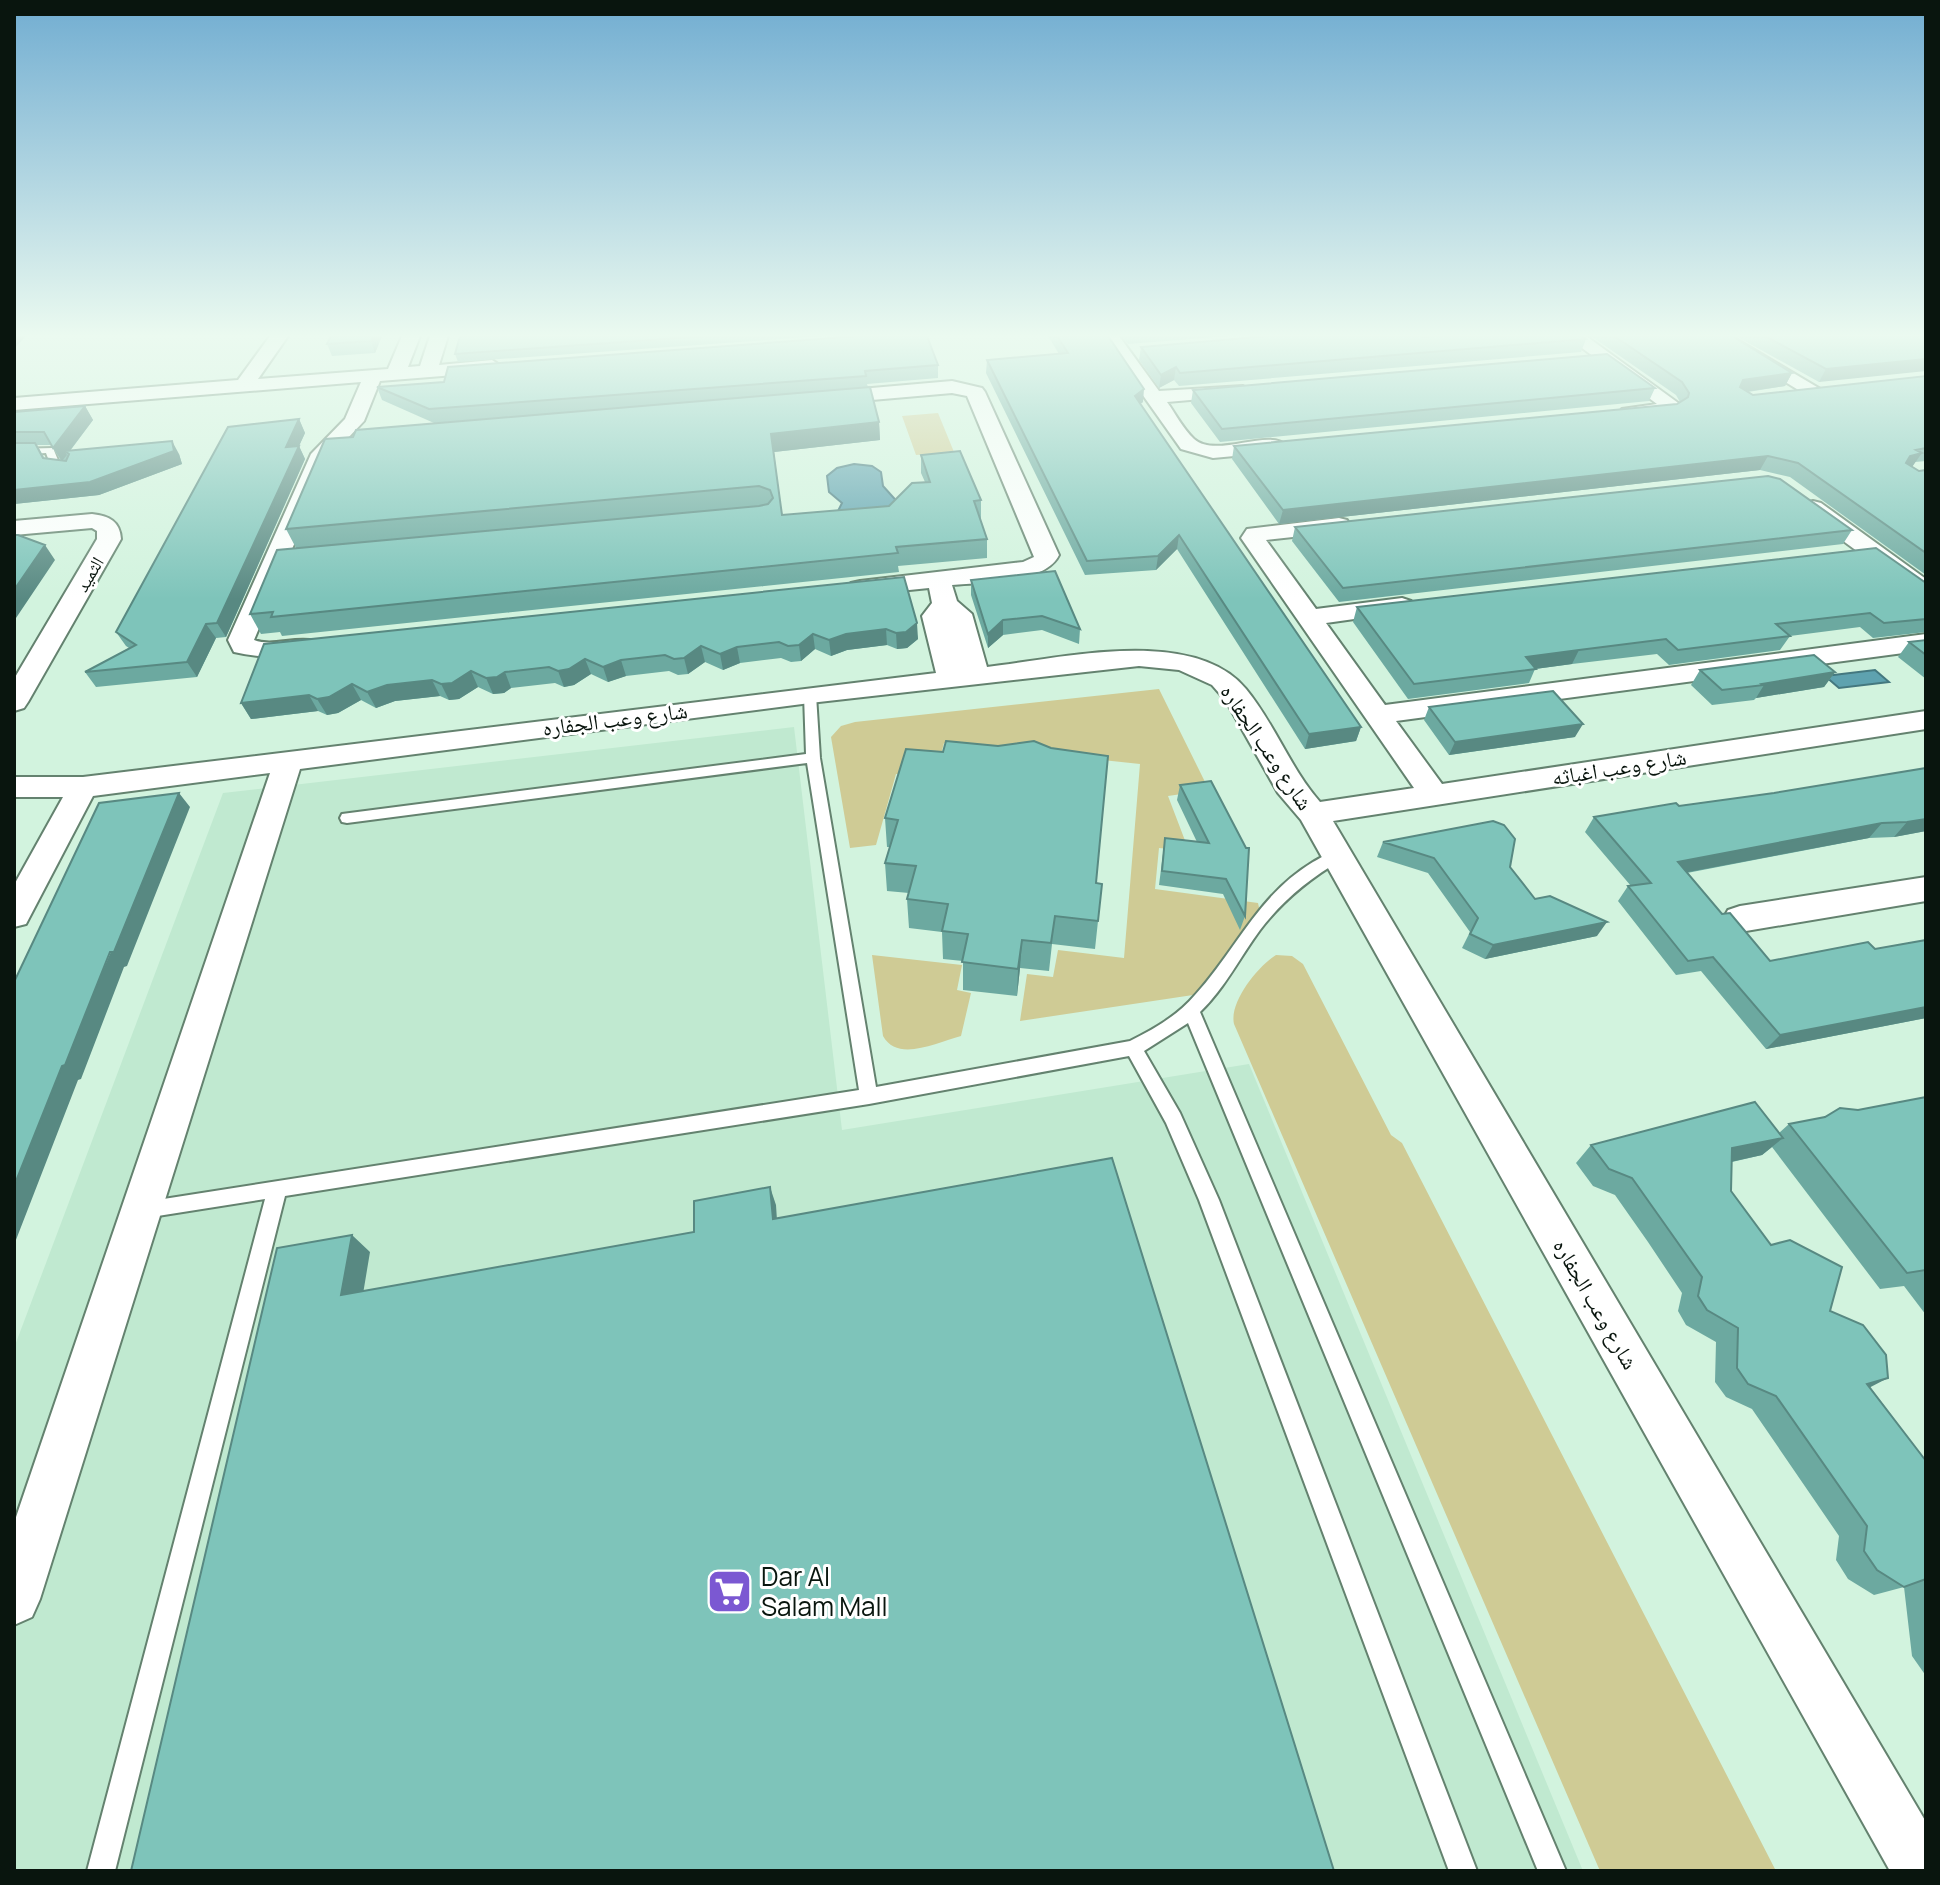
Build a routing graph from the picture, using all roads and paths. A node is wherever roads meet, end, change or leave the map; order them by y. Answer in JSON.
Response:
{"nodes":[{"id":1,"x":351,"y":424,"type":"edge"},
{"id":2,"x":989,"y":424,"type":"edge"},
{"id":3,"x":1171,"y":424,"type":"edge"},
{"id":4,"x":367,"y":437,"type":"edge"},
{"id":5,"x":335,"y":440,"type":"junction"},
{"id":6,"x":1304,"y":444,"type":"edge"},
{"id":7,"x":14,"y":452,"type":"edge"},
{"id":8,"x":71,"y":470,"type":"edge"},
{"id":9,"x":1794,"y":495,"type":"edge"},
{"id":10,"x":1365,"y":522,"type":"edge"},
{"id":11,"x":14,"y":528,"type":"edge"},
{"id":12,"x":1871,"y":551,"type":"junction"},
{"id":13,"x":1840,"y":555,"type":"edge"},
{"id":14,"x":307,"y":557,"type":"edge"},
{"id":15,"x":275,"y":560,"type":"junction"},
{"id":16,"x":1926,"y":590,"type":"edge"},
{"id":17,"x":831,"y":591,"type":"edge"},
{"id":18,"x":942,"y":592,"type":"junction"},
{"id":19,"x":1433,"y":603,"type":"edge"},
{"id":20,"x":1308,"y":617,"type":"junction"},
{"id":21,"x":1926,"y":642,"type":"edge"},
{"id":22,"x":327,"y":644,"type":"edge"},
{"id":23,"x":964,"y":679,"type":"junction"},
{"id":24,"x":810,"y":695,"type":"junction"},
{"id":25,"x":14,"y":702,"type":"edge"},
{"id":26,"x":1375,"y":715,"type":"junction"},
{"id":27,"x":1926,"y":720,"type":"edge"},
{"id":28,"x":813,"y":758,"type":"junction"},
{"id":29,"x":289,"y":759,"type":"junction"},
{"id":30,"x":14,"y":787,"type":"edge"},
{"id":31,"x":83,"y":787,"type":"junction"},
{"id":32,"x":1434,"y":795,"type":"junction"},
{"id":33,"x":1313,"y":814,"type":"junction"},
{"id":34,"x":347,"y":818,"type":"dead end"},
{"id":35,"x":1336,"y":856,"type":"junction"},
{"id":36,"x":1926,"y":889,"type":"edge"},
{"id":37,"x":17,"y":905,"type":"edge"},
{"id":38,"x":1740,"y":919,"type":"edge"},
{"id":39,"x":1192,"y":1012,"type":"junction"},
{"id":40,"x":1133,"y":1048,"type":"junction"},
{"id":41,"x":869,"y":1096,"type":"junction"},
{"id":42,"x":277,"y":1188,"type":"junction"},
{"id":43,"x":141,"y":1210,"type":"junction"},
{"id":44,"x":14,"y":1599,"type":"edge"},
{"id":45,"x":101,"y":1871,"type":"edge"},
{"id":46,"x":1463,"y":1871,"type":"edge"},
{"id":47,"x":1552,"y":1871,"type":"edge"},
{"id":48,"x":1922,"y":1871,"type":"edge"}],
"edges":[{"from":1,"to":5,"type":"street"},
{"from":2,"to":18,"type":"street"},
{"from":3,"to":6,"type":"street"},
{"from":4,"to":5,"type":"street"},
{"from":5,"to":15,"type":"street"},
{"from":7,"to":8,"type":"lane"},
{"from":9,"to":12,"type":"street"},
{"from":10,"to":20,"type":"street"},
{"from":11,"to":25,"type":"street","name":"الثميد"},
{"from":12,"to":13,"type":"street"},
{"from":12,"to":16,"type":"street"},
{"from":14,"to":15,"type":"street"},
{"from":15,"to":22,"type":"street"},
{"from":17,"to":18,"type":"street"},
{"from":18,"to":23,"type":"street"},
{"from":19,"to":20,"type":"street"},
{"from":20,"to":26,"type":"street"},
{"from":21,"to":26,"type":"street"},
{"from":23,"to":24,"type":"street","name":"شارع وعب الجفاره"},
{"from":23,"to":33,"type":"street","name":"شارع وعب الجفاره"},
{"from":24,"to":28,"type":"lane"},
{"from":24,"to":29,"type":"street","name":"شارع وعب الجفاره"},
{"from":26,"to":32,"type":"street"},
{"from":27,"to":32,"type":"street","name":"شارع وعب اغباثه"},
{"from":28,"to":34,"type":"lane"},
{"from":28,"to":41,"type":"lane"},
{"from":29,"to":31,"type":"street","name":"شارع وعب الجفاره"},
{"from":29,"to":43,"type":"street"},
{"from":30,"to":31,"type":"street","name":"شارع وعب الجفاره"},
{"from":31,"to":37,"type":"street"},
{"from":32,"to":33,"type":"street","name":"شارع وعب اغباثه"},
{"from":33,"to":35,"type":"street","name":"شارع وعب الجفاره"},
{"from":35,"to":39,"type":"lane"},
{"from":35,"to":48,"type":"street","name":"شارع وعب الجفاره"},
{"from":36,"to":38,"type":"street"},
{"from":39,"to":40,"type":"lane"},
{"from":39,"to":47,"type":"lane"},
{"from":40,"to":41,"type":"lane"},
{"from":40,"to":46,"type":"lane"},
{"from":41,"to":42,"type":"lane"},
{"from":42,"to":43,"type":"lane"},
{"from":42,"to":45,"type":"lane"},
{"from":43,"to":44,"type":"street"}]}
